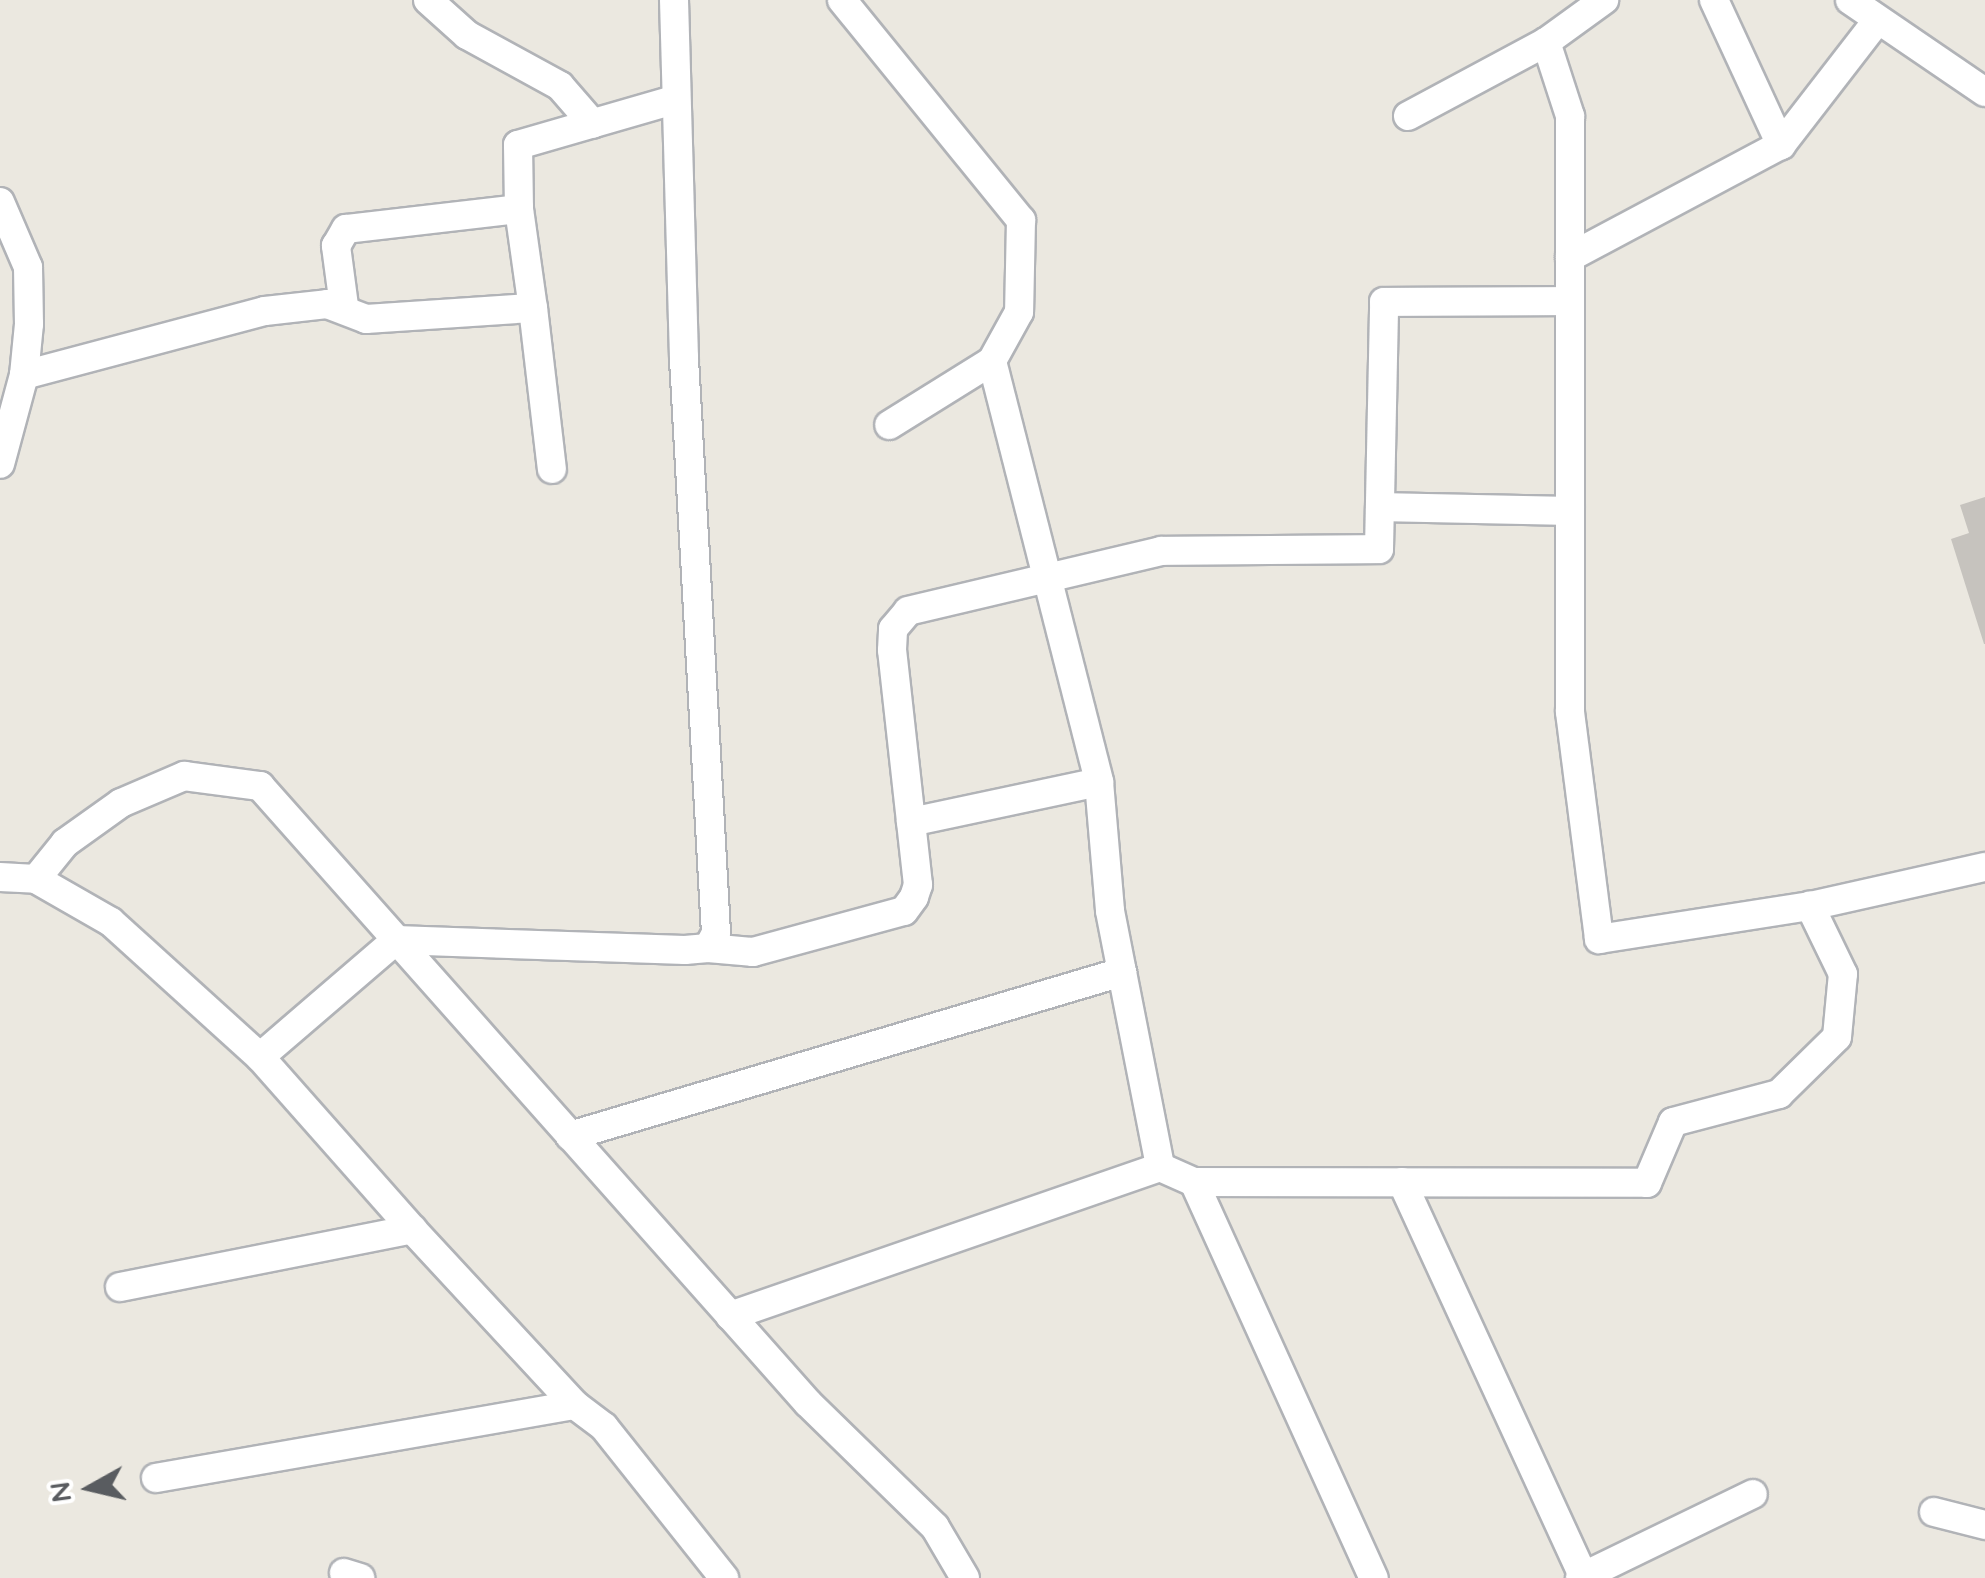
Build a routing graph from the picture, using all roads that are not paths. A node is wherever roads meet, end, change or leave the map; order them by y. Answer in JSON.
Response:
{"nodes":[{"id":1,"x":428,"y":0,"type":"edge"},
{"id":2,"x":674,"y":0,"type":"edge"},
{"id":3,"x":842,"y":0,"type":"edge"},
{"id":4,"x":1604,"y":0,"type":"edge"},
{"id":5,"x":1714,"y":0,"type":"edge"},
{"id":6,"x":1850,"y":0,"type":"edge"},
{"id":7,"x":1877,"y":22,"type":"junction"},
{"id":8,"x":1546,"y":42,"type":"junction"},
{"id":9,"x":1985,"y":92,"type":"edge"},
{"id":10,"x":674,"y":100,"type":"junction"},
{"id":11,"x":1408,"y":116,"type":"dead end"},
{"id":12,"x":594,"y":124,"type":"junction"},
{"id":13,"x":1781,"y":144,"type":"junction"},
{"id":14,"x":0,"y":202,"type":"edge"},
{"id":15,"x":519,"y":209,"type":"junction"},
{"id":16,"x":1570,"y":258,"type":"junction"},
{"id":17,"x":1570,"y":302,"type":"junction"},
{"id":18,"x":344,"y":306,"type":"junction"},
{"id":19,"x":532,"y":308,"type":"junction"},
{"id":20,"x":992,"y":361,"type":"junction"},
{"id":21,"x":24,"y":375,"type":"junction"},
{"id":22,"x":889,"y":425,"type":"dead end"},
{"id":23,"x":0,"y":464,"type":"edge"},
{"id":24,"x":552,"y":469,"type":"dead end"},
{"id":25,"x":1380,"y":506,"type":"junction"},
{"id":26,"x":1570,"y":511,"type":"junction"},
{"id":27,"x":1046,"y":576,"type":"junction"},
{"id":28,"x":1099,"y":782,"type":"junction"},
{"id":29,"x":911,"y":822,"type":"junction"},
{"id":30,"x":1985,"y":867,"type":"edge"},
{"id":31,"x":0,"y":878,"type":"edge"},
{"id":32,"x":36,"y":880,"type":"junction"},
{"id":33,"x":1810,"y":906,"type":"junction"},
{"id":34,"x":396,"y":940,"type":"junction"},
{"id":35,"x":708,"y":948,"type":"junction"},
{"id":36,"x":1122,"y":972,"type":"junction"},
{"id":37,"x":260,"y":1056,"type":"junction"},
{"id":38,"x":570,"y":1136,"type":"junction"},
{"id":39,"x":1160,"y":1167,"type":"junction"},
{"id":40,"x":1194,"y":1182,"type":"junction"},
{"id":41,"x":1402,"y":1182,"type":"junction"},
{"id":42,"x":412,"y":1230,"type":"junction"},
{"id":43,"x":120,"y":1287,"type":"dead end"},
{"id":44,"x":730,"y":1316,"type":"junction"},
{"id":45,"x":574,"y":1404,"type":"junction"},
{"id":46,"x":156,"y":1478,"type":"dead end"},
{"id":47,"x":1754,"y":1494,"type":"dead end"},
{"id":48,"x":1934,"y":1512,"type":"dead end"},
{"id":49,"x":1985,"y":1525,"type":"edge"},
{"id":50,"x":1582,"y":1577,"type":"edge"},
{"id":51,"x":724,"y":1578,"type":"edge"},
{"id":52,"x":964,"y":1578,"type":"edge"},
{"id":53,"x":1374,"y":1578,"type":"edge"}],
"edges":[{"from":1,"to":12,"type":"street"},
{"from":2,"to":10,"type":"street"},
{"from":3,"to":20,"type":"street"},
{"from":4,"to":8,"type":"street"},
{"from":5,"to":13,"type":"street"},
{"from":6,"to":7,"type":"street"},
{"from":7,"to":9,"type":"street"},
{"from":7,"to":13,"type":"street"},
{"from":8,"to":11,"type":"street"},
{"from":8,"to":16,"type":"street"},
{"from":10,"to":12,"type":"street"},
{"from":10,"to":35,"type":"street"},
{"from":12,"to":15,"type":"street"},
{"from":13,"to":16,"type":"street"},
{"from":14,"to":21,"type":"street"},
{"from":15,"to":18,"type":"street"},
{"from":15,"to":19,"type":"street"},
{"from":16,"to":17,"type":"street"},
{"from":17,"to":25,"type":"street"},
{"from":17,"to":26,"type":"street"},
{"from":18,"to":19,"type":"street"},
{"from":18,"to":21,"type":"street"},
{"from":19,"to":24,"type":"street"},
{"from":20,"to":22,"type":"street"},
{"from":20,"to":27,"type":"street"},
{"from":21,"to":23,"type":"street"},
{"from":25,"to":26,"type":"street"},
{"from":25,"to":27,"type":"street"},
{"from":26,"to":33,"type":"street"},
{"from":27,"to":28,"type":"street"},
{"from":27,"to":29,"type":"street"},
{"from":28,"to":29,"type":"street"},
{"from":28,"to":36,"type":"street"},
{"from":29,"to":35,"type":"street"},
{"from":30,"to":33,"type":"street"},
{"from":31,"to":32,"type":"street"},
{"from":32,"to":34,"type":"street"},
{"from":32,"to":37,"type":"street"},
{"from":33,"to":41,"type":"street"},
{"from":34,"to":35,"type":"street"},
{"from":34,"to":37,"type":"street"},
{"from":34,"to":38,"type":"street"},
{"from":36,"to":38,"type":"street"},
{"from":36,"to":39,"type":"street"},
{"from":37,"to":42,"type":"street"},
{"from":38,"to":44,"type":"street"},
{"from":39,"to":40,"type":"street"},
{"from":39,"to":44,"type":"street"},
{"from":40,"to":41,"type":"street"},
{"from":40,"to":53,"type":"street"},
{"from":41,"to":50,"type":"street"},
{"from":42,"to":43,"type":"street"},
{"from":42,"to":45,"type":"street"},
{"from":44,"to":52,"type":"street"},
{"from":45,"to":46,"type":"street"},
{"from":45,"to":51,"type":"street"},
{"from":47,"to":50,"type":"street"},
{"from":48,"to":49,"type":"street"}]}
